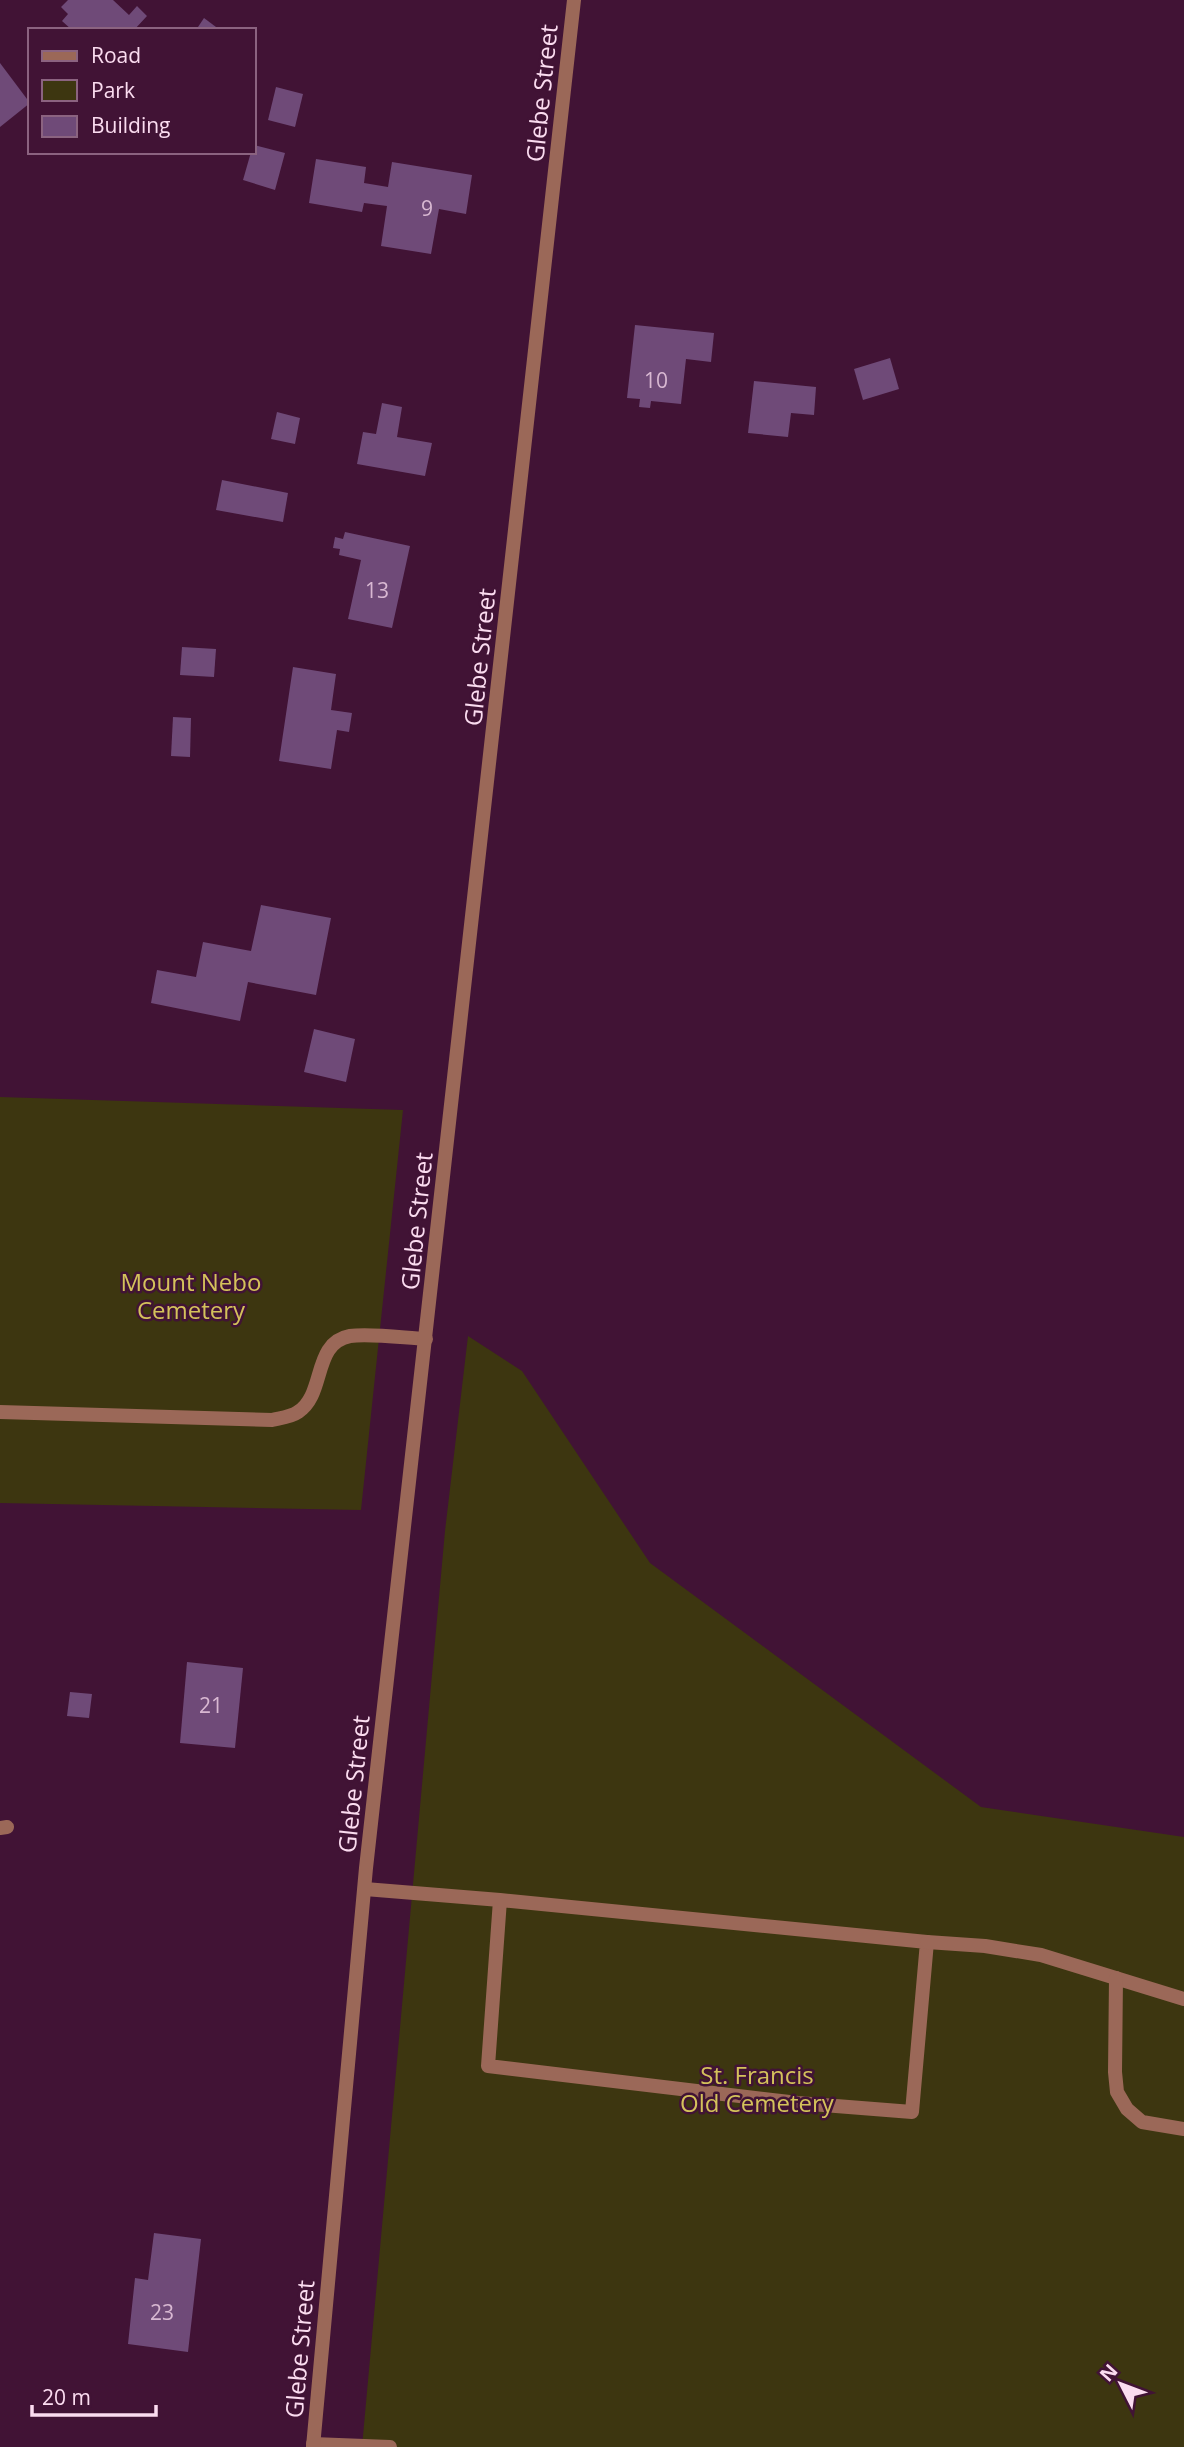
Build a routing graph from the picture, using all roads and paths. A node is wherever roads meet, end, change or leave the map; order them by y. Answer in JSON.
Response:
{"nodes":[{"id":1,"x":574,"y":0,"type":"edge"},
{"id":2,"x":426,"y":1339,"type":"junction"},
{"id":3,"x":0,"y":1412,"type":"edge"},
{"id":4,"x":365,"y":1889,"type":"junction"},
{"id":5,"x":500,"y":1900,"type":"junction"},
{"id":6,"x":927,"y":1942,"type":"junction"},
{"id":7,"x":1116,"y":1978,"type":"junction"},
{"id":8,"x":1184,"y":1999,"type":"edge"},
{"id":9,"x":1184,"y":2129,"type":"edge"},
{"id":10,"x":313,"y":2445,"type":"edge"},
{"id":11,"x":390,"y":2447,"type":"edge"}],
"edges":[{"from":1,"to":2,"type":"street","name":"Glebe Street"},
{"from":2,"to":3,"type":"street"},
{"from":2,"to":4,"type":"street","name":"Glebe Street"},
{"from":4,"to":5,"type":"street"},
{"from":4,"to":10,"type":"street","name":"Glebe Street"},
{"from":5,"to":6,"type":"street"},
{"from":5,"to":6,"type":"street"},
{"from":6,"to":7,"type":"street"},
{"from":7,"to":8,"type":"street"},
{"from":7,"to":9,"type":"street"},
{"from":10,"to":11,"type":"street"}]}
